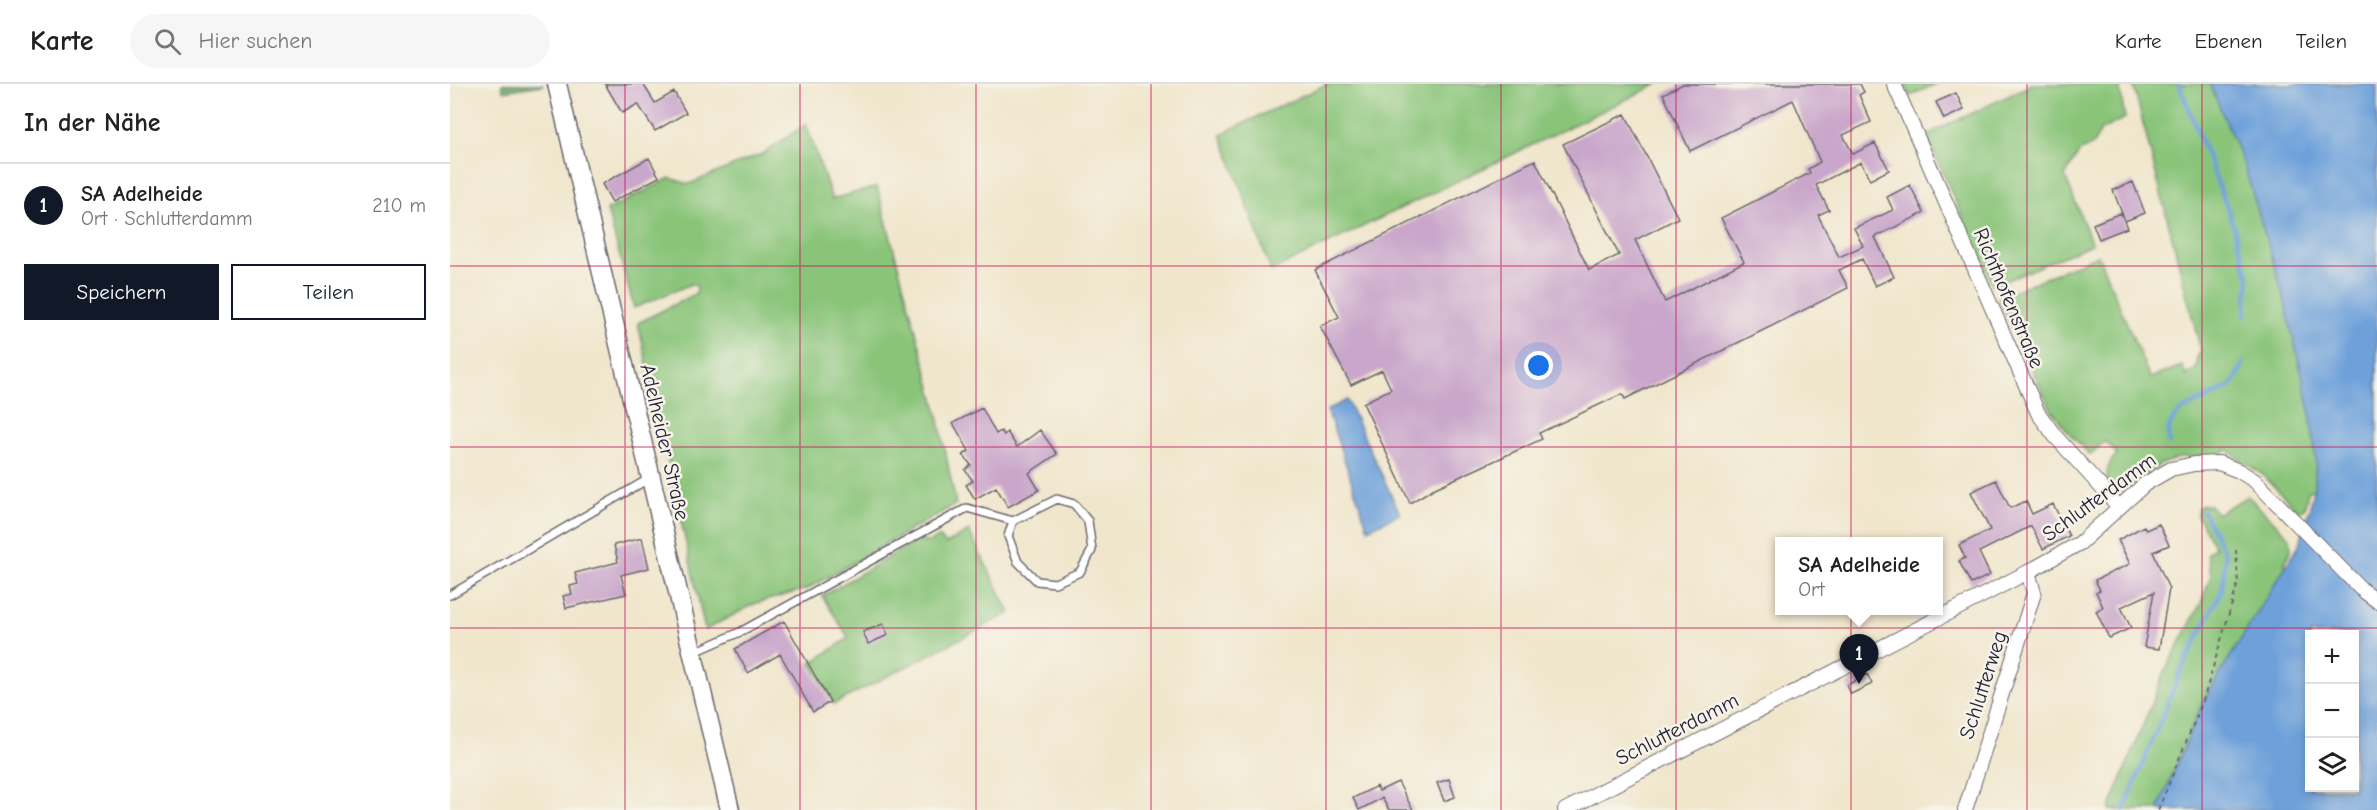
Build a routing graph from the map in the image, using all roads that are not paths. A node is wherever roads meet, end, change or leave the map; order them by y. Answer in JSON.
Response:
{"nodes":[{"id":1,"x":557,"y":84,"type":"edge"},
{"id":2,"x":1894,"y":84,"type":"edge"},
{"id":3,"x":651,"y":478,"type":"junction"},
{"id":4,"x":2119,"y":507,"type":"junction"},
{"id":5,"x":1013,"y":520,"type":"junction"},
{"id":6,"x":2028,"y":572,"type":"junction"},
{"id":7,"x":450,"y":595,"type":"edge"},
{"id":8,"x":2377,"y":601,"type":"edge"},
{"id":9,"x":693,"y":653,"type":"junction"},
{"id":10,"x":730,"y":810,"type":"edge"},
{"id":11,"x":1565,"y":810,"type":"edge"},
{"id":12,"x":1965,"y":810,"type":"edge"}],
"edges":[{"from":1,"to":3,"type":"main road","name":"Adelheider Straße"},
{"from":2,"to":4,"type":"street","name":"Richthofenstraße"},
{"from":3,"to":7,"type":"lane"},
{"from":3,"to":9,"type":"main road","name":"Adelheider Straße"},
{"from":4,"to":6,"type":"street","name":"Schlutterdamm"},
{"from":4,"to":8,"type":"street","name":"Schlutterdamm"},
{"from":5,"to":5,"type":"lane"},
{"from":5,"to":9,"type":"lane"},
{"from":6,"to":11,"type":"street","name":"Schlutterdamm"},
{"from":6,"to":12,"type":"street","name":"Schlutterweg"},
{"from":9,"to":10,"type":"main road","name":"Adelheider Straße"}]}
